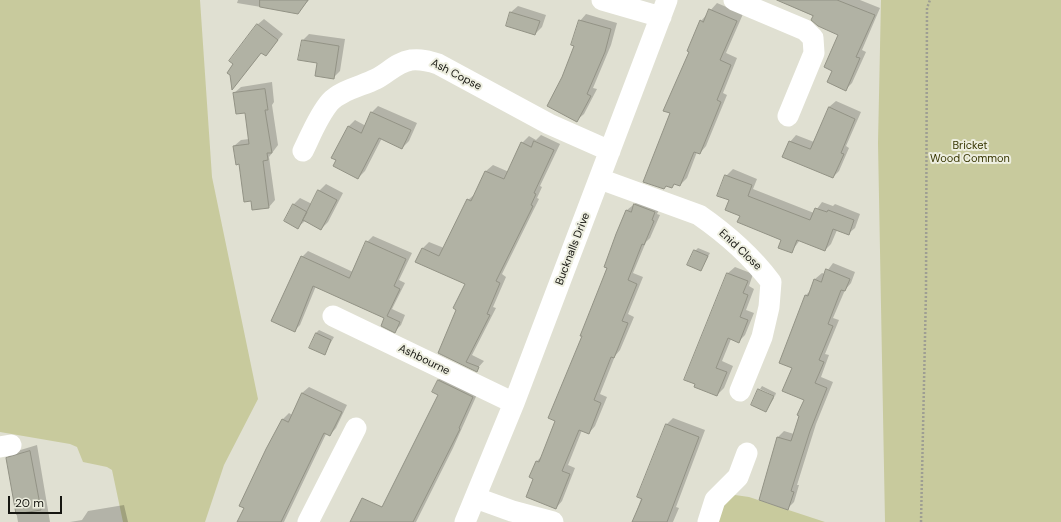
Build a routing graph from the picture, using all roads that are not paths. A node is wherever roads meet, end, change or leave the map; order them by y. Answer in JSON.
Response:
{"nodes":[{"id":1,"x":602,"y":0,"type":"edge"},
{"id":2,"x":734,"y":0,"type":"edge"},
{"id":3,"x":664,"y":9,"type":"edge"},
{"id":4,"x":788,"y":116,"type":"dead end"},
{"id":5,"x":303,"y":151,"type":"dead end"},
{"id":6,"x":610,"y":151,"type":"junction"},
{"id":7,"x":600,"y":178,"type":"junction"},
{"id":8,"x":333,"y":316,"type":"dead end"},
{"id":9,"x":740,"y":392,"type":"dead end"},
{"id":10,"x":514,"y":403,"type":"junction"},
{"id":11,"x":356,"y":428,"type":"dead end"},
{"id":12,"x":747,"y":453,"type":"dead end"},
{"id":13,"x":476,"y":498,"type":"junction"},
{"id":14,"x":308,"y":522,"type":"edge"},
{"id":15,"x":465,"y":522,"type":"edge"},
{"id":16,"x":553,"y":522,"type":"edge"},
{"id":17,"x":708,"y":522,"type":"edge"}],
"edges":[{"from":1,"to":3,"type":"street"},
{"from":2,"to":4,"type":"street"},
{"from":3,"to":6,"type":"street","name":"Bucknalls Drive"},
{"from":5,"to":6,"type":"street","name":"Ash Copse"},
{"from":6,"to":7,"type":"street","name":"Bucknalls Drive"},
{"from":7,"to":9,"type":"street","name":"Enid Close"},
{"from":7,"to":10,"type":"street","name":"Bucknalls Drive"},
{"from":8,"to":10,"type":"street","name":"Ashbourne"},
{"from":10,"to":13,"type":"street","name":"Bucknalls Drive"},
{"from":11,"to":14,"type":"street"},
{"from":12,"to":17,"type":"street"},
{"from":13,"to":15,"type":"street","name":"Bucknalls Drive"},
{"from":13,"to":16,"type":"street"}]}
